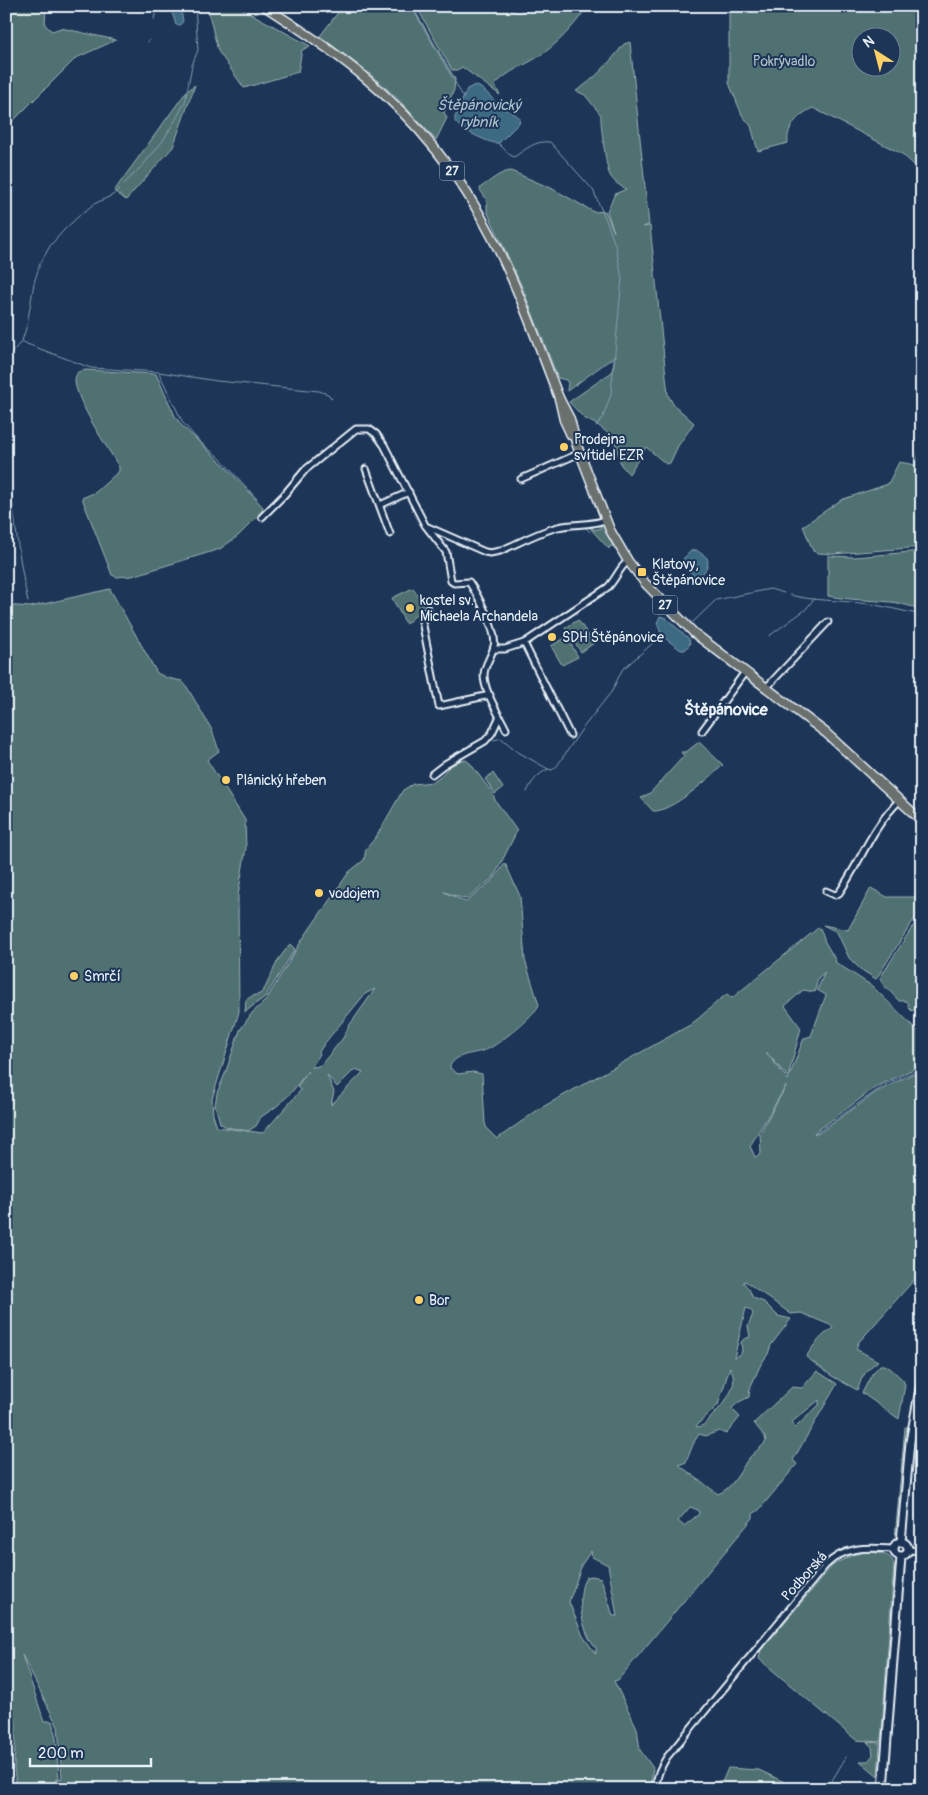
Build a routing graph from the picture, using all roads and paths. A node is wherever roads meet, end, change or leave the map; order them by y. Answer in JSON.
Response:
{"nodes":[{"id":1,"x":264,"y":6,"type":"edge"},
{"id":2,"x":580,"y":453,"type":"junction"},
{"id":3,"x":366,"y":470,"type":"dead end"},
{"id":4,"x":522,"y":479,"type":"dead end"},
{"id":5,"x":409,"y":492,"type":"junction"},
{"id":6,"x":380,"y":505,"type":"junction"},
{"id":7,"x":262,"y":517,"type":"dead end"},
{"id":8,"x":605,"y":520,"type":"junction"},
{"id":9,"x":428,"y":527,"type":"junction"},
{"id":10,"x":390,"y":534,"type":"dead end"},
{"id":11,"x":628,"y":561,"type":"junction"},
{"id":12,"x":428,"y":609,"type":"dead end"},
{"id":13,"x":828,"y":622,"type":"dead end"},
{"id":14,"x":524,"y":643,"type":"junction"},
{"id":15,"x":494,"y":649,"type":"junction"},
{"id":16,"x":744,"y":672,"type":"junction"},
{"id":17,"x":766,"y":688,"type":"junction"},
{"id":18,"x":490,"y":695,"type":"junction"},
{"id":19,"x":499,"y":718,"type":"junction"},
{"id":20,"x":506,"y":729,"type":"dead end"},
{"id":21,"x":702,"y":731,"type":"dead end"},
{"id":22,"x":570,"y":735,"type":"dead end"},
{"id":23,"x":432,"y":774,"type":"dead end"},
{"id":24,"x":900,"y":800,"type":"junction"},
{"id":25,"x":922,"y":821,"type":"edge"},
{"id":26,"x":826,"y":891,"type":"dead end"},
{"id":27,"x":922,"y":1378,"type":"edge"},
{"id":28,"x":901,"y":1542,"type":"junction"},
{"id":29,"x":894,"y":1548,"type":"junction"},
{"id":30,"x":908,"y":1550,"type":"junction"},
{"id":31,"x":922,"y":1551,"type":"edge"},
{"id":32,"x":901,"y":1557,"type":"junction"},
{"id":33,"x":657,"y":1789,"type":"edge"},
{"id":34,"x":883,"y":1789,"type":"edge"}],
"edges":[{"from":1,"to":2,"type":"main road","number":"27"},
{"from":2,"to":4,"type":"street"},
{"from":2,"to":8,"type":"main road","number":"27"},
{"from":3,"to":6,"type":"street"},
{"from":5,"to":6,"type":"street"},
{"from":5,"to":7,"type":"street"},
{"from":5,"to":9,"type":"street"},
{"from":6,"to":10,"type":"street"},
{"from":8,"to":9,"type":"street"},
{"from":8,"to":11,"type":"main road","number":"27"},
{"from":9,"to":15,"type":"street"},
{"from":11,"to":14,"type":"street"},
{"from":11,"to":16,"type":"main road","number":"27"},
{"from":12,"to":18,"type":"street"},
{"from":13,"to":17,"type":"street"},
{"from":14,"to":15,"type":"street"},
{"from":14,"to":22,"type":"street"},
{"from":15,"to":18,"type":"street"},
{"from":16,"to":17,"type":"main road","number":"27"},
{"from":16,"to":21,"type":"street"},
{"from":17,"to":24,"type":"main road","number":"27"},
{"from":18,"to":19,"type":"street"},
{"from":19,"to":20,"type":"street"},
{"from":19,"to":23,"type":"street"},
{"from":24,"to":25,"type":"main road","number":"27"},
{"from":24,"to":26,"type":"street"},
{"from":27,"to":28,"type":"main road"},
{"from":28,"to":29,"type":"main road"},
{"from":28,"to":30,"type":"main road"},
{"from":29,"to":32,"type":"main road"},
{"from":29,"to":33,"type":"street","name":"Podborská"},
{"from":30,"to":31,"type":"street"},
{"from":30,"to":32,"type":"main road"},
{"from":32,"to":34,"type":"main road"}]}
